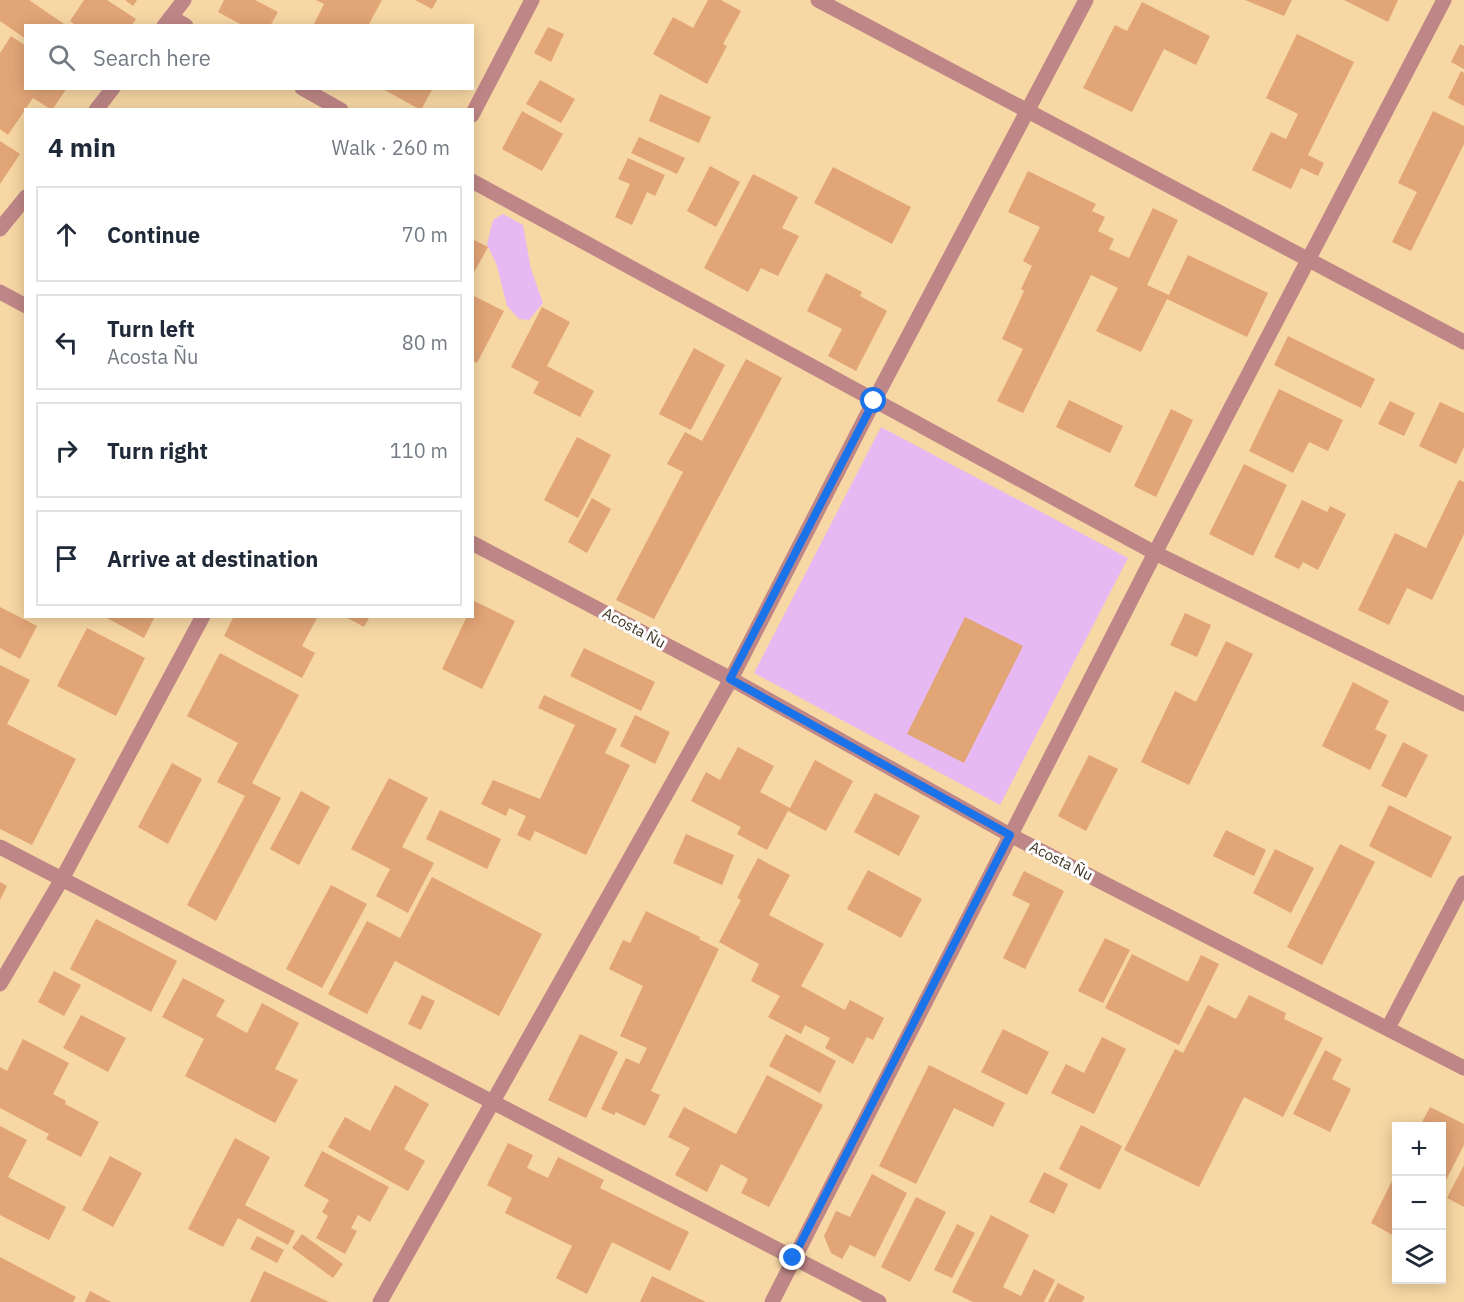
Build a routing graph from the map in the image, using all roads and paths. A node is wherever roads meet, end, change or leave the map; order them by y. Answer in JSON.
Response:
{"nodes":[{"id":1,"x":184,"y":0,"type":"edge"},
{"id":2,"x":532,"y":0,"type":"edge"},
{"id":3,"x":818,"y":0,"type":"edge"},
{"id":4,"x":1086,"y":0,"type":"edge"},
{"id":5,"x":1444,"y":0,"type":"edge"},
{"id":6,"x":167,"y":21,"type":"edge"},
{"id":7,"x":111,"y":90,"type":"edge"},
{"id":8,"x":306,"y":90,"type":"edge"},
{"id":9,"x":98,"y":108,"type":"edge"},
{"id":10,"x":337,"y":108,"type":"edge"},
{"id":11,"x":1028,"y":109,"type":"junction"},
{"id":12,"x":474,"y":111,"type":"edge"},
{"id":13,"x":474,"y":182,"type":"edge"},
{"id":14,"x":24,"y":199,"type":"edge"},
{"id":15,"x":0,"y":229,"type":"edge"},
{"id":16,"x":1309,"y":258,"type":"junction"},
{"id":17,"x":0,"y":292,"type":"edge"},
{"id":18,"x":24,"y":305,"type":"edge"},
{"id":19,"x":1464,"y":342,"type":"edge"},
{"id":20,"x":874,"y":401,"type":"junction"},
{"id":21,"x":474,"y":544,"type":"edge"},
{"id":22,"x":1155,"y":554,"type":"junction"},
{"id":23,"x":202,"y":618,"type":"edge"},
{"id":24,"x":730,"y":679,"type":"junction"},
{"id":25,"x":1464,"y":704,"type":"edge"},
{"id":26,"x":1010,"y":835,"type":"junction"},
{"id":27,"x":0,"y":847,"type":"edge"},
{"id":28,"x":62,"y":879,"type":"junction"},
{"id":29,"x":1464,"y":883,"type":"edge"},
{"id":30,"x":0,"y":984,"type":"edge"},
{"id":31,"x":1388,"y":1028,"type":"junction"},
{"id":32,"x":1464,"y":1068,"type":"edge"},
{"id":33,"x":494,"y":1102,"type":"junction"},
{"id":34,"x":793,"y":1258,"type":"junction"},
{"id":35,"x":380,"y":1302,"type":"edge"},
{"id":36,"x":772,"y":1302,"type":"edge"},
{"id":37,"x":879,"y":1302,"type":"edge"}],
"edges":[{"from":1,"to":6,"type":"street"},
{"from":2,"to":12,"type":"street"},
{"from":3,"to":11,"type":"street"},
{"from":4,"to":11,"type":"street"},
{"from":5,"to":16,"type":"street"},
{"from":7,"to":9,"type":"street"},
{"from":8,"to":10,"type":"street"},
{"from":11,"to":16,"type":"street"},
{"from":11,"to":20,"type":"street"},
{"from":13,"to":20,"type":"street"},
{"from":14,"to":15,"type":"street"},
{"from":16,"to":19,"type":"street"},
{"from":16,"to":22,"type":"street"},
{"from":17,"to":18,"type":"street"},
{"from":20,"to":22,"type":"street"},
{"from":20,"to":24,"type":"street"},
{"from":21,"to":24,"type":"street","name":"Acosta Ñu"},
{"from":22,"to":25,"type":"street"},
{"from":22,"to":26,"type":"street"},
{"from":23,"to":28,"type":"street"},
{"from":24,"to":26,"type":"street","name":"Acosta Ñu"},
{"from":24,"to":33,"type":"street"},
{"from":26,"to":31,"type":"street","name":"Acosta Ñu"},
{"from":26,"to":34,"type":"street"},
{"from":27,"to":28,"type":"street"},
{"from":28,"to":30,"type":"street"},
{"from":28,"to":33,"type":"street"},
{"from":29,"to":31,"type":"street"},
{"from":31,"to":32,"type":"street","name":"Acosta Ñu"},
{"from":33,"to":34,"type":"street"},
{"from":33,"to":35,"type":"street"},
{"from":34,"to":36,"type":"street"},
{"from":34,"to":37,"type":"street"}]}
